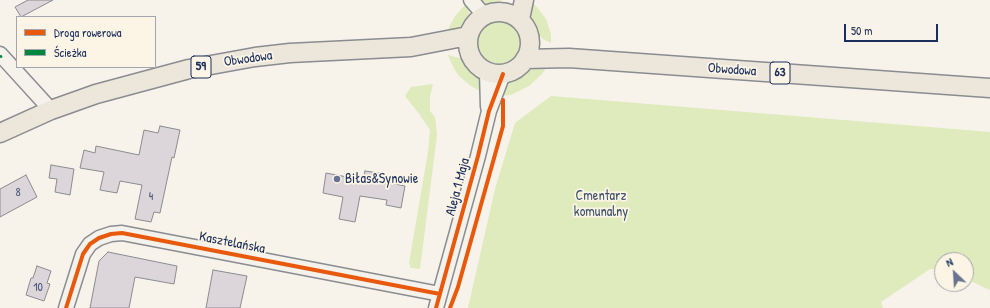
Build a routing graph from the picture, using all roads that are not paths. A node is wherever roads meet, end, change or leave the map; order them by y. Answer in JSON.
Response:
{"nodes":[{"id":1,"x":471,"y":0,"type":"edge"},
{"id":2,"x":524,"y":0,"type":"edge"},
{"id":3,"x":506,"y":6,"type":"edge"},
{"id":4,"x":484,"y":15,"type":"junction"},
{"id":5,"x":520,"y":19,"type":"junction"},
{"id":6,"x":530,"y":41,"type":"junction"},
{"id":7,"x":469,"y":44,"type":"junction"},
{"id":8,"x":0,"y":54,"type":"edge"},
{"id":9,"x":569,"y":58,"type":"junction"},
{"id":10,"x":526,"y":59,"type":"junction"},
{"id":11,"x":495,"y":73,"type":"junction"},
{"id":12,"x":990,"y":88,"type":"edge"},
{"id":13,"x":51,"y":110,"type":"junction"},
{"id":14,"x":0,"y":133,"type":"edge"},
{"id":15,"x":440,"y":294,"type":"junction"},
{"id":16,"x":66,"y":308,"type":"edge"},
{"id":17,"x":436,"y":308,"type":"edge"}],
"edges":[{"from":1,"to":4,"type":"street"},
{"from":2,"to":5,"type":"main road"},
{"from":3,"to":4,"type":"main road"},
{"from":3,"to":5,"type":"main road"},
{"from":4,"to":7,"type":"main road"},
{"from":5,"to":6,"type":"main road"},
{"from":6,"to":9,"type":"main road","name":"Obwodowa","number":"63"},
{"from":6,"to":10,"type":"main road"},
{"from":7,"to":11,"type":"main road"},
{"from":7,"to":13,"type":"main road","name":"Obwodowa","number":"59"},
{"from":8,"to":13,"type":"street"},
{"from":9,"to":10,"type":"main road","name":"Obwodowa","number":"63"},
{"from":9,"to":12,"type":"main road","name":"Obwodowa","number":"63"},
{"from":10,"to":11,"type":"main road"},
{"from":11,"to":15,"type":"street","name":"Aleja 1 Maja"},
{"from":13,"to":14,"type":"main road","name":"Obwodowa","number":"59"},
{"from":15,"to":16,"type":"street","name":"Kasztelańska"},
{"from":15,"to":17,"type":"street","name":"Aleja 1 Maja"}]}
